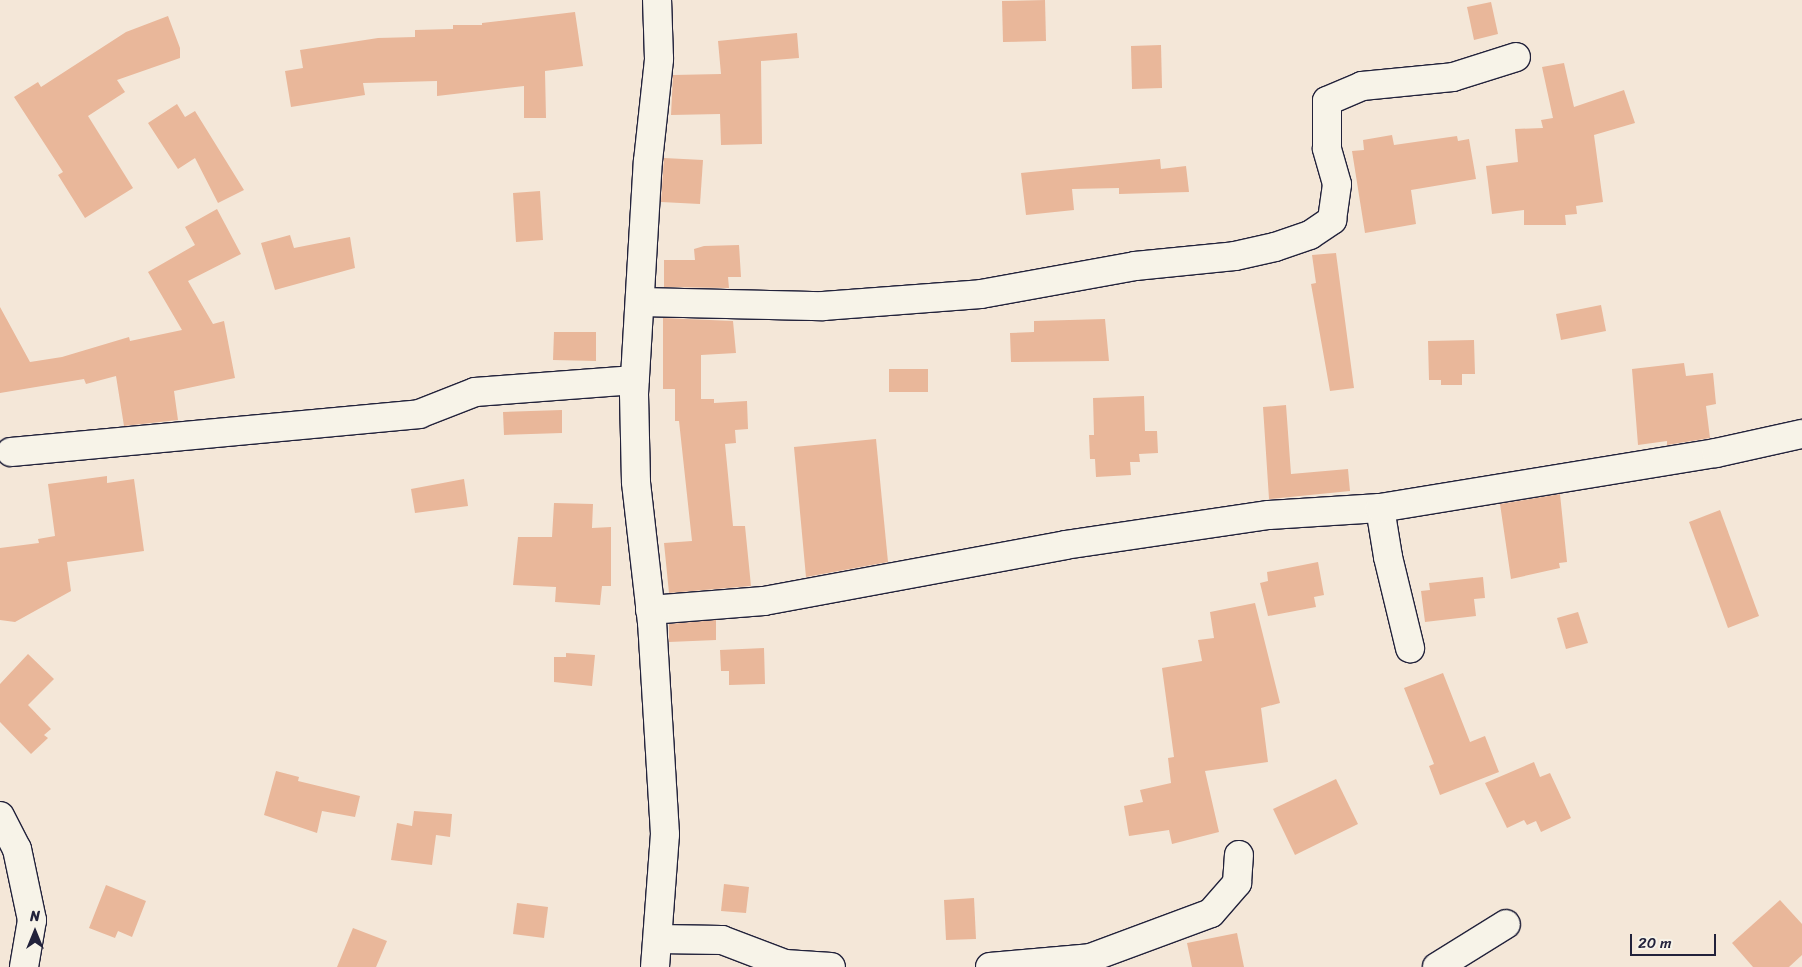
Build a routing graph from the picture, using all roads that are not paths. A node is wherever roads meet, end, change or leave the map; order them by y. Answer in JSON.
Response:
{"nodes":[{"id":1,"x":657,"y":0,"type":"edge"},
{"id":2,"x":1516,"y":57,"type":"dead end"},
{"id":3,"x":641,"y":302,"type":"junction"},
{"id":4,"x":635,"y":380,"type":"junction"},
{"id":5,"x":1802,"y":434,"type":"edge"},
{"id":6,"x":10,"y":452,"type":"dead end"},
{"id":7,"x":1380,"y":508,"type":"junction"},
{"id":8,"x":650,"y":610,"type":"junction"},
{"id":9,"x":1410,"y":648,"type":"dead end"},
{"id":10,"x":0,"y":816,"type":"edge"},
{"id":11,"x":1239,"y":854,"type":"dead end"},
{"id":12,"x":1506,"y":924,"type":"dead end"},
{"id":13,"x":658,"y":940,"type":"junction"},
{"id":14,"x":24,"y":967,"type":"edge"},
{"id":15,"x":655,"y":967,"type":"edge"},
{"id":16,"x":831,"y":967,"type":"edge"},
{"id":17,"x":990,"y":967,"type":"edge"},
{"id":18,"x":1437,"y":967,"type":"edge"}],
"edges":[{"from":1,"to":3,"type":"street"},
{"from":2,"to":3,"type":"street"},
{"from":3,"to":4,"type":"street"},
{"from":4,"to":6,"type":"street"},
{"from":4,"to":8,"type":"street"},
{"from":5,"to":7,"type":"street"},
{"from":7,"to":8,"type":"street"},
{"from":7,"to":9,"type":"street"},
{"from":8,"to":13,"type":"street"},
{"from":10,"to":14,"type":"street"},
{"from":11,"to":17,"type":"street"},
{"from":12,"to":18,"type":"street"},
{"from":13,"to":15,"type":"street"},
{"from":13,"to":16,"type":"street"}]}
